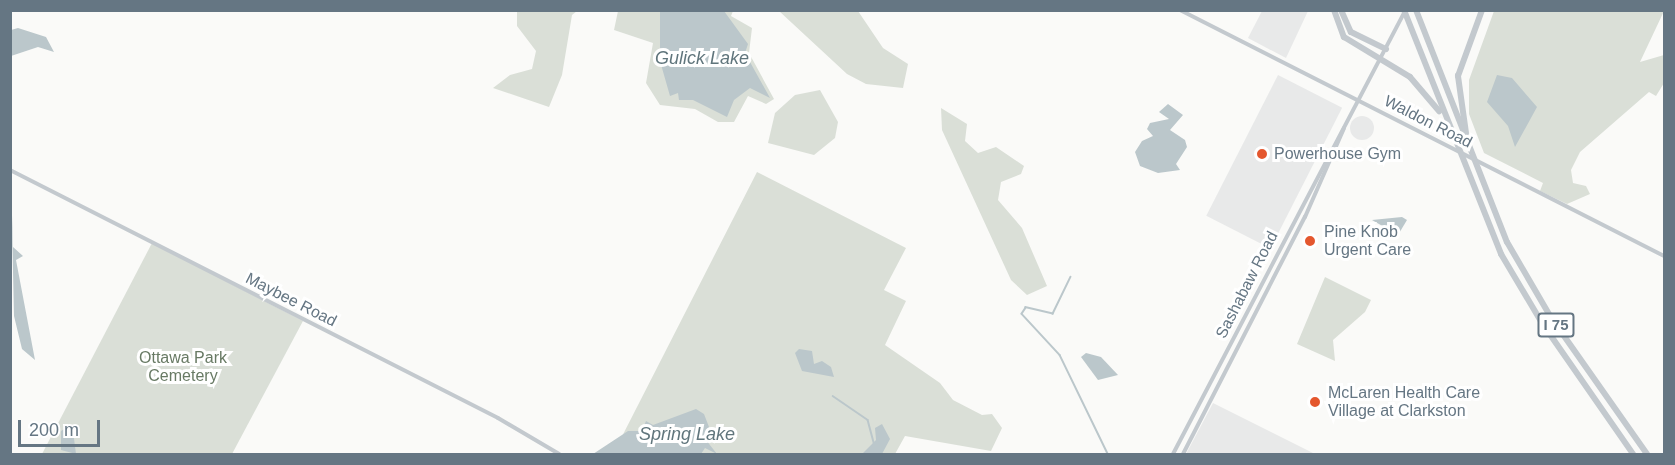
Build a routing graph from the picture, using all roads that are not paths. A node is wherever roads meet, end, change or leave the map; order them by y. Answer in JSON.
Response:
{"nodes":[{"id":1,"x":1180,"y":10,"type":"edge"},
{"id":2,"x":1334,"y":10,"type":"edge"},
{"id":3,"x":1341,"y":10,"type":"edge"},
{"id":4,"x":1405,"y":10,"type":"edge"},
{"id":5,"x":1416,"y":10,"type":"edge"},
{"id":6,"x":1482,"y":10,"type":"edge"},
{"id":7,"x":1386,"y":49,"type":"junction"},
{"id":8,"x":1381,"y":59,"type":"junction"},
{"id":9,"x":1359,"y":99,"type":"junction"},
{"id":10,"x":1344,"y":128,"type":"junction"},
{"id":11,"x":1453,"y":143,"type":"junction"},
{"id":12,"x":1332,"y":147,"type":"junction"},
{"id":13,"x":1470,"y":148,"type":"junction"},
{"id":14,"x":1337,"y":150,"type":"junction"},
{"id":15,"x":10,"y":170,"type":"edge"},
{"id":16,"x":1311,"y":188,"type":"junction"},
{"id":17,"x":1317,"y":192,"type":"junction"},
{"id":18,"x":1280,"y":247,"type":"junction"},
{"id":19,"x":1286,"y":255,"type":"junction"},
{"id":20,"x":1665,"y":256,"type":"edge"},
{"id":21,"x":1267,"y":273,"type":"junction"},
{"id":22,"x":1272,"y":281,"type":"junction"},
{"id":23,"x":1218,"y":366,"type":"junction"},
{"id":24,"x":1225,"y":373,"type":"junction"},
{"id":25,"x":1207,"y":390,"type":"junction"},
{"id":26,"x":1211,"y":400,"type":"junction"},
{"id":27,"x":1189,"y":424,"type":"junction"},
{"id":28,"x":1194,"y":432,"type":"junction"},
{"id":29,"x":559,"y":454,"type":"edge"},
{"id":30,"x":1173,"y":454,"type":"edge"},
{"id":31,"x":1183,"y":454,"type":"edge"},
{"id":32,"x":1633,"y":454,"type":"edge"},
{"id":33,"x":1647,"y":454,"type":"edge"}],
"edges":[{"from":1,"to":9,"type":"main road","name":"Waldon Road"},
{"from":2,"to":8,"type":"highway"},
{"from":3,"to":7,"type":"highway"},
{"from":4,"to":7,"type":"main road","name":"Sashabaw Road"},
{"from":4,"to":11,"type":"highway","number":"I 75"},
{"from":5,"to":13,"type":"highway","number":"I 75"},
{"from":6,"to":13,"type":"highway"},
{"from":7,"to":8,"type":"main road","name":"Sashabaw Road"},
{"from":8,"to":9,"type":"main road","name":"Sashabaw Road"},
{"from":8,"to":11,"type":"highway"},
{"from":9,"to":10,"type":"main road","name":"Sashabaw Road"},
{"from":9,"to":20,"type":"main road","name":"Waldon Road"},
{"from":10,"to":12,"type":"main road","name":"Sashabaw Road"},
{"from":10,"to":14,"type":"main road","name":"Sashabaw Road"},
{"from":11,"to":32,"type":"highway","number":"I 75"},
{"from":12,"to":14,"type":"main road"},
{"from":12,"to":16,"type":"main road","name":"Sashabaw Road"},
{"from":13,"to":33,"type":"highway","number":"I 75"},
{"from":14,"to":17,"type":"main road","name":"Sashabaw Road"},
{"from":15,"to":29,"type":"main road","name":"Maybee Road"},
{"from":16,"to":17,"type":"main road"},
{"from":16,"to":18,"type":"main road","name":"Sashabaw Road"},
{"from":17,"to":19,"type":"main road","name":"Sashabaw Road"},
{"from":18,"to":19,"type":"main road"},
{"from":18,"to":21,"type":"main road","name":"Sashabaw Road"},
{"from":19,"to":22,"type":"main road","name":"Sashabaw Road"},
{"from":21,"to":22,"type":"main road"},
{"from":21,"to":23,"type":"main road","name":"Sashabaw Road"},
{"from":22,"to":24,"type":"main road","name":"Sashabaw Road"},
{"from":23,"to":24,"type":"main road"},
{"from":23,"to":25,"type":"main road","name":"Sashabaw Road"},
{"from":24,"to":26,"type":"main road","name":"Sashabaw Road"},
{"from":25,"to":26,"type":"main road"},
{"from":25,"to":27,"type":"main road","name":"Sashabaw Road"},
{"from":26,"to":28,"type":"main road","name":"Sashabaw Road"},
{"from":27,"to":28,"type":"main road"},
{"from":27,"to":30,"type":"main road","name":"Sashabaw Road"},
{"from":28,"to":31,"type":"main road","name":"Sashabaw Road"}]}
